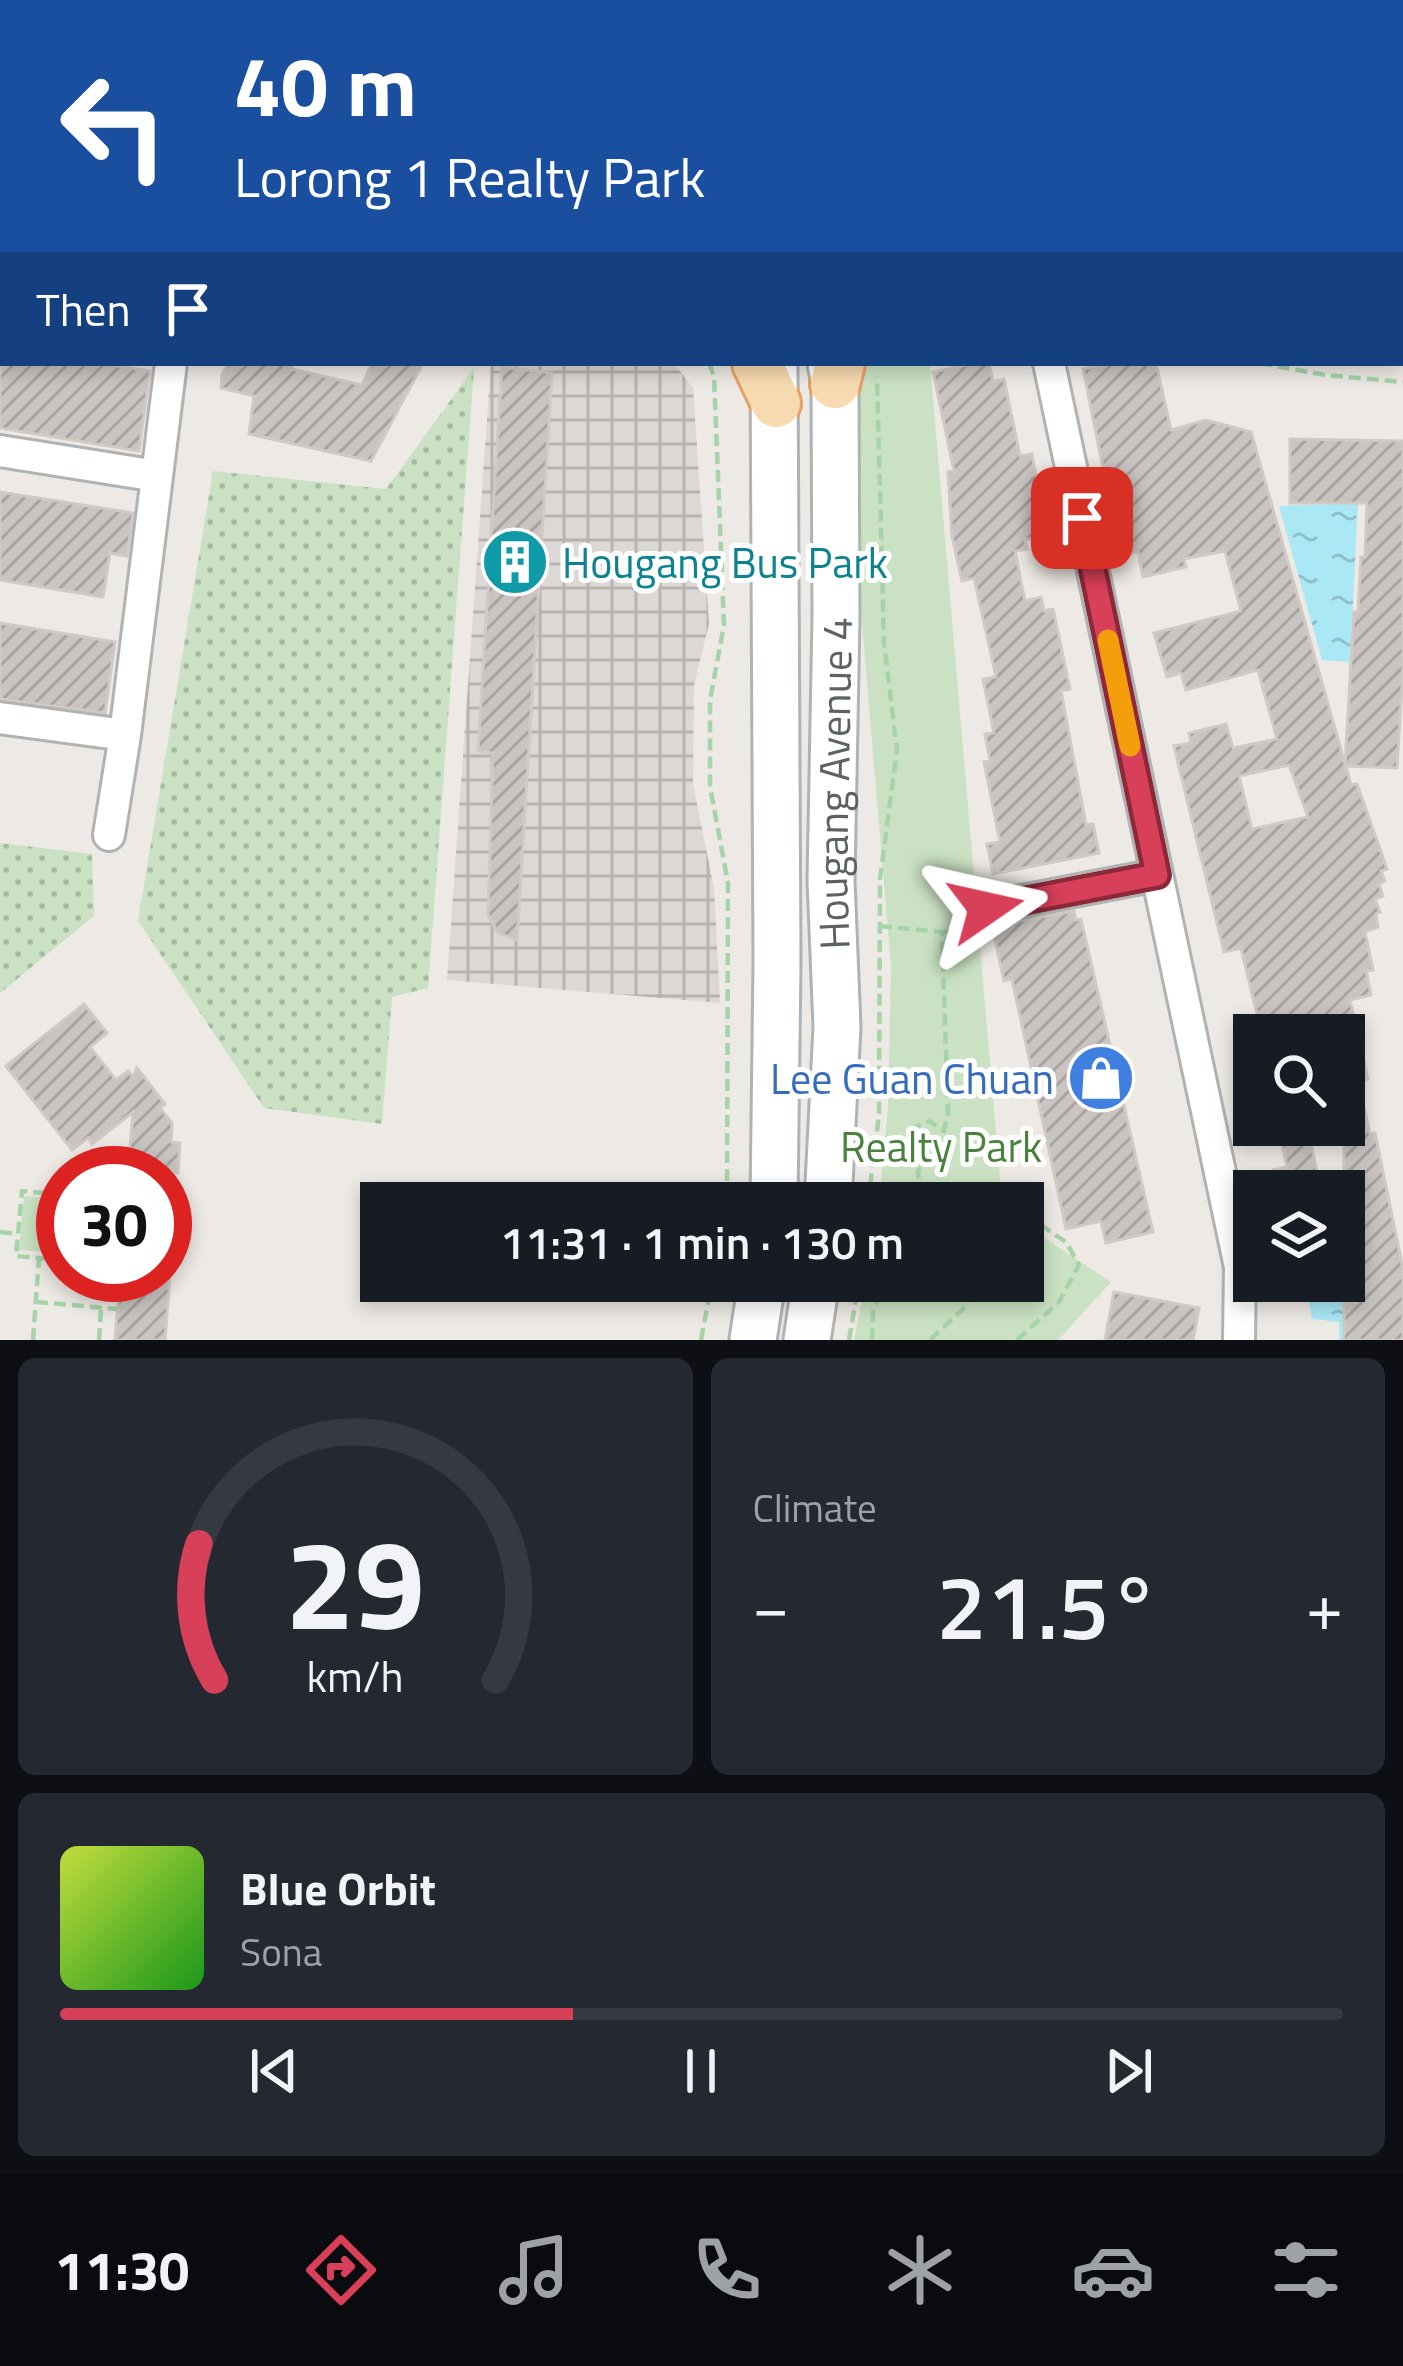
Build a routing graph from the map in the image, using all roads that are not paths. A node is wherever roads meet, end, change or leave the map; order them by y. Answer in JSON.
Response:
{"nodes":[{"id":1,"x":171,"y":366,"type":"edge"},
{"id":2,"x":1049,"y":366,"type":"edge"},
{"id":3,"x":846,"y":368,"type":"edge"},
{"id":4,"x":769,"y":376,"type":"edge"},
{"id":5,"x":0,"y":451,"type":"edge"},
{"id":6,"x":157,"y":476,"type":"junction"},
{"id":7,"x":0,"y":718,"type":"edge"},
{"id":8,"x":125,"y":735,"type":"junction"},
{"id":9,"x":109,"y":835,"type":"dead end"},
{"id":10,"x":1157,"y":875,"type":"junction"},
{"id":11,"x":980,"y":919,"type":"road end"},
{"id":12,"x":774,"y":1182,"type":"edge"},
{"id":13,"x":829,"y":1182,"type":"edge"},
{"id":14,"x":759,"y":1302,"type":"edge"},
{"id":15,"x":813,"y":1302,"type":"edge"},
{"id":16,"x":753,"y":1340,"type":"edge"},
{"id":17,"x":807,"y":1340,"type":"edge"},
{"id":18,"x":1239,"y":1340,"type":"edge"}],
"edges":[{"from":1,"to":6,"type":"street"},
{"from":2,"to":10,"type":"street"},
{"from":3,"to":13,"type":"street","name":"Hougang Avenue 4"},
{"from":4,"to":12,"type":"street","name":"Hougang Avenue 4"},
{"from":5,"to":6,"type":"street"},
{"from":6,"to":8,"type":"street"},
{"from":7,"to":8,"type":"street"},
{"from":8,"to":9,"type":"street"},
{"from":10,"to":11,"type":"street"},
{"from":10,"to":18,"type":"street"},
{"from":14,"to":16,"type":"street"},
{"from":15,"to":17,"type":"street"}]}
